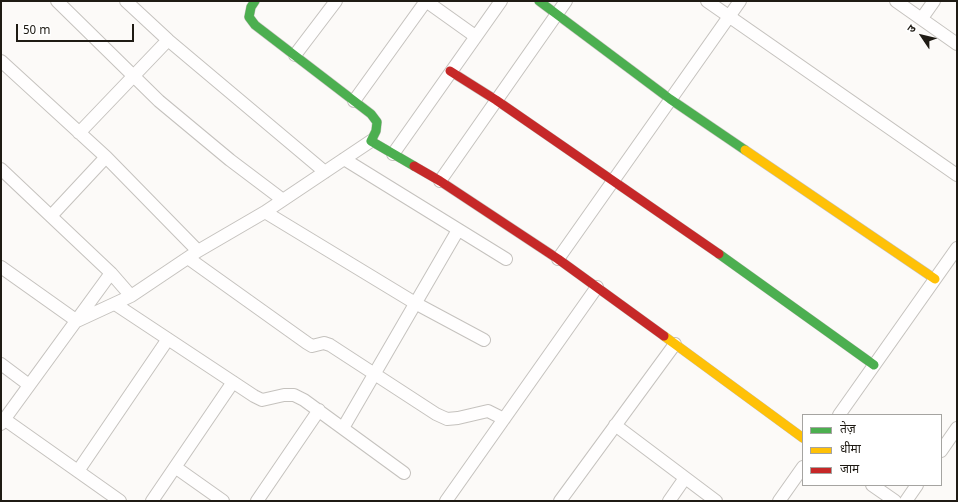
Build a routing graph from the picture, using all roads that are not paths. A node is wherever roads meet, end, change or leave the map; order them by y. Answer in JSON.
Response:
{"nodes":[{"id":1,"x":57,"y":1,"type":"edge"},
{"id":2,"x":126,"y":1,"type":"edge"},
{"id":3,"x":255,"y":1,"type":"edge"},
{"id":4,"x":336,"y":1,"type":"edge"},
{"id":5,"x":426,"y":1,"type":"edge"},
{"id":6,"x":501,"y":1,"type":"edge"},
{"id":7,"x":539,"y":1,"type":"edge"},
{"id":8,"x":566,"y":1,"type":"edge"},
{"id":9,"x":707,"y":1,"type":"edge"},
{"id":10,"x":740,"y":1,"type":"edge"},
{"id":11,"x":896,"y":1,"type":"edge"},
{"id":12,"x":934,"y":1,"type":"edge"},
{"id":13,"x":557,"y":15,"type":"junction"},
{"id":14,"x":729,"y":16,"type":"junction"},
{"id":15,"x":922,"y":18,"type":"junction"},
{"id":16,"x":475,"y":36,"type":"junction"},
{"id":17,"x":168,"y":40,"type":"junction"},
{"id":18,"x":957,"y":44,"type":"edge"},
{"id":19,"x":295,"y":55,"type":"junction"},
{"id":20,"x":1,"y":61,"type":"edge"},
{"id":21,"x":450,"y":71,"type":"junction"},
{"id":22,"x":133,"y":76,"type":"junction"},
{"id":23,"x":670,"y":99,"type":"junction"},
{"id":24,"x":496,"y":100,"type":"junction"},
{"id":25,"x":354,"y":101,"type":"junction"},
{"id":26,"x":79,"y":132,"type":"junction"},
{"id":27,"x":371,"y":141,"type":"junction"},
{"id":28,"x":393,"y":154,"type":"junction"},
{"id":29,"x":106,"y":157,"type":"junction"},
{"id":30,"x":344,"y":159,"type":"junction"},
{"id":31,"x":1,"y":169,"type":"edge"},
{"id":32,"x":325,"y":172,"type":"junction"},
{"id":33,"x":957,"y":175,"type":"edge"},
{"id":34,"x":440,"y":181,"type":"junction"},
{"id":35,"x":614,"y":181,"type":"junction"},
{"id":36,"x":283,"y":200,"type":"junction"},
{"id":37,"x":265,"y":212,"type":"junction"},
{"id":38,"x":51,"y":216,"type":"junction"},
{"id":39,"x":458,"y":230,"type":"junction"},
{"id":40,"x":957,"y":248,"type":"edge"},
{"id":41,"x":193,"y":255,"type":"junction"},
{"id":42,"x":506,"y":259,"type":"dead end"},
{"id":43,"x":558,"y":259,"type":"junction"},
{"id":44,"x":1,"y":267,"type":"edge"},
{"id":45,"x":111,"y":273,"type":"junction"},
{"id":46,"x":935,"y":279,"type":"junction"},
{"id":47,"x":597,"y":287,"type":"junction"},
{"id":48,"x":130,"y":296,"type":"junction"},
{"id":49,"x":415,"y":303,"type":"junction"},
{"id":50,"x":115,"y":304,"type":"junction"},
{"id":51,"x":77,"y":321,"type":"junction"},
{"id":52,"x":168,"y":339,"type":"junction"},
{"id":53,"x":484,"y":340,"type":"dead end"},
{"id":54,"x":675,"y":344,"type":"junction"},
{"id":55,"x":1,"y":364,"type":"edge"},
{"id":56,"x":874,"y":365,"type":"junction"},
{"id":57,"x":374,"y":373,"type":"junction"},
{"id":58,"x":233,"y":382,"type":"junction"},
{"id":59,"x":29,"y":385,"type":"junction"},
{"id":60,"x":319,"y":410,"type":"junction"},
{"id":61,"x":840,"y":414,"type":"edge"},
{"id":62,"x":504,"y":419,"type":"junction"},
{"id":63,"x":3,"y":422,"type":"edge"},
{"id":64,"x":615,"y":425,"type":"junction"},
{"id":65,"x":343,"y":428,"type":"junction"},
{"id":66,"x":957,"y":428,"type":"edge"},
{"id":67,"x":802,"y":437,"type":"edge"},
{"id":68,"x":942,"y":450,"type":"edge"},
{"id":69,"x":175,"y":467,"type":"junction"},
{"id":70,"x":802,"y":468,"type":"edge"},
{"id":71,"x":78,"y":471,"type":"junction"},
{"id":72,"x":404,"y":473,"type":"dead end"},
{"id":73,"x":685,"y":478,"type":"junction"},
{"id":74,"x":874,"y":486,"type":"edge"},
{"id":75,"x":916,"y":486,"type":"edge"},
{"id":76,"x":120,"y":501,"type":"edge"},
{"id":77,"x":152,"y":501,"type":"edge"},
{"id":78,"x":223,"y":501,"type":"edge"},
{"id":79,"x":257,"y":501,"type":"edge"},
{"id":80,"x":446,"y":501,"type":"edge"},
{"id":81,"x":560,"y":501,"type":"edge"},
{"id":82,"x":669,"y":501,"type":"edge"},
{"id":83,"x":716,"y":501,"type":"edge"},
{"id":84,"x":779,"y":501,"type":"edge"},
{"id":85,"x":896,"y":501,"type":"edge"},
{"id":86,"x":906,"y":501,"type":"edge"}],
"edges":[{"from":1,"to":22,"type":"street"},
{"from":2,"to":17,"type":"street"},
{"from":3,"to":19,"type":"street"},
{"from":4,"to":19,"type":"street"},
{"from":5,"to":16,"type":"street"},
{"from":5,"to":25,"type":"street"},
{"from":6,"to":16,"type":"street"},
{"from":7,"to":13,"type":"street"},
{"from":8,"to":13,"type":"street"},
{"from":9,"to":14,"type":"street"},
{"from":10,"to":14,"type":"street"},
{"from":11,"to":15,"type":"street"},
{"from":12,"to":15,"type":"street"},
{"from":13,"to":23,"type":"street"},
{"from":13,"to":24,"type":"street"},
{"from":14,"to":23,"type":"street"},
{"from":14,"to":33,"type":"street"},
{"from":15,"to":18,"type":"street"},
{"from":16,"to":21,"type":"street"},
{"from":17,"to":22,"type":"street"},
{"from":17,"to":32,"type":"street"},
{"from":19,"to":25,"type":"street"},
{"from":20,"to":26,"type":"street"},
{"from":21,"to":24,"type":"street"},
{"from":21,"to":28,"type":"street"},
{"from":22,"to":26,"type":"street"},
{"from":22,"to":36,"type":"street"},
{"from":23,"to":35,"type":"street"},
{"from":23,"to":46,"type":"street"},
{"from":24,"to":34,"type":"street"},
{"from":24,"to":35,"type":"street"},
{"from":25,"to":27,"type":"street"},
{"from":26,"to":29,"type":"street"},
{"from":27,"to":28,"type":"street"},
{"from":27,"to":30,"type":"street"},
{"from":28,"to":34,"type":"street"},
{"from":29,"to":38,"type":"street"},
{"from":29,"to":41,"type":"street"},
{"from":30,"to":32,"type":"street"},
{"from":30,"to":39,"type":"street"},
{"from":31,"to":38,"type":"street"},
{"from":32,"to":36,"type":"street"},
{"from":34,"to":43,"type":"street"},
{"from":35,"to":43,"type":"street"},
{"from":35,"to":56,"type":"street"},
{"from":36,"to":37,"type":"street"},
{"from":37,"to":41,"type":"street"},
{"from":37,"to":49,"type":"street"},
{"from":38,"to":45,"type":"street"},
{"from":39,"to":42,"type":"street"},
{"from":39,"to":49,"type":"street"},
{"from":40,"to":46,"type":"street"},
{"from":41,"to":48,"type":"street"},
{"from":41,"to":57,"type":"street"},
{"from":43,"to":47,"type":"street"},
{"from":44,"to":51,"type":"street"},
{"from":45,"to":48,"type":"street"},
{"from":45,"to":51,"type":"street"},
{"from":46,"to":56,"type":"street"},
{"from":47,"to":54,"type":"street"},
{"from":47,"to":62,"type":"street"},
{"from":48,"to":50,"type":"street"},
{"from":49,"to":53,"type":"street"},
{"from":49,"to":57,"type":"street"},
{"from":50,"to":51,"type":"street"},
{"from":50,"to":52,"type":"street"},
{"from":51,"to":59,"type":"street"},
{"from":52,"to":58,"type":"street"},
{"from":52,"to":71,"type":"street"},
{"from":54,"to":64,"type":"street"},
{"from":54,"to":67,"type":"street"},
{"from":55,"to":59,"type":"street"},
{"from":56,"to":61,"type":"street"},
{"from":57,"to":62,"type":"street"},
{"from":57,"to":65,"type":"street"},
{"from":58,"to":60,"type":"street"},
{"from":58,"to":69,"type":"street"},
{"from":59,"to":63,"type":"street"},
{"from":60,"to":65,"type":"street"},
{"from":60,"to":79,"type":"street"},
{"from":62,"to":80,"type":"street"},
{"from":63,"to":71,"type":"street"},
{"from":64,"to":73,"type":"street"},
{"from":64,"to":81,"type":"street"},
{"from":65,"to":72,"type":"street"},
{"from":66,"to":68,"type":"street"},
{"from":69,"to":77,"type":"street"},
{"from":69,"to":78,"type":"street"},
{"from":70,"to":84,"type":"street"},
{"from":71,"to":76,"type":"street"},
{"from":73,"to":82,"type":"street"},
{"from":73,"to":83,"type":"street"},
{"from":74,"to":85,"type":"street"},
{"from":75,"to":86,"type":"street"}]}
